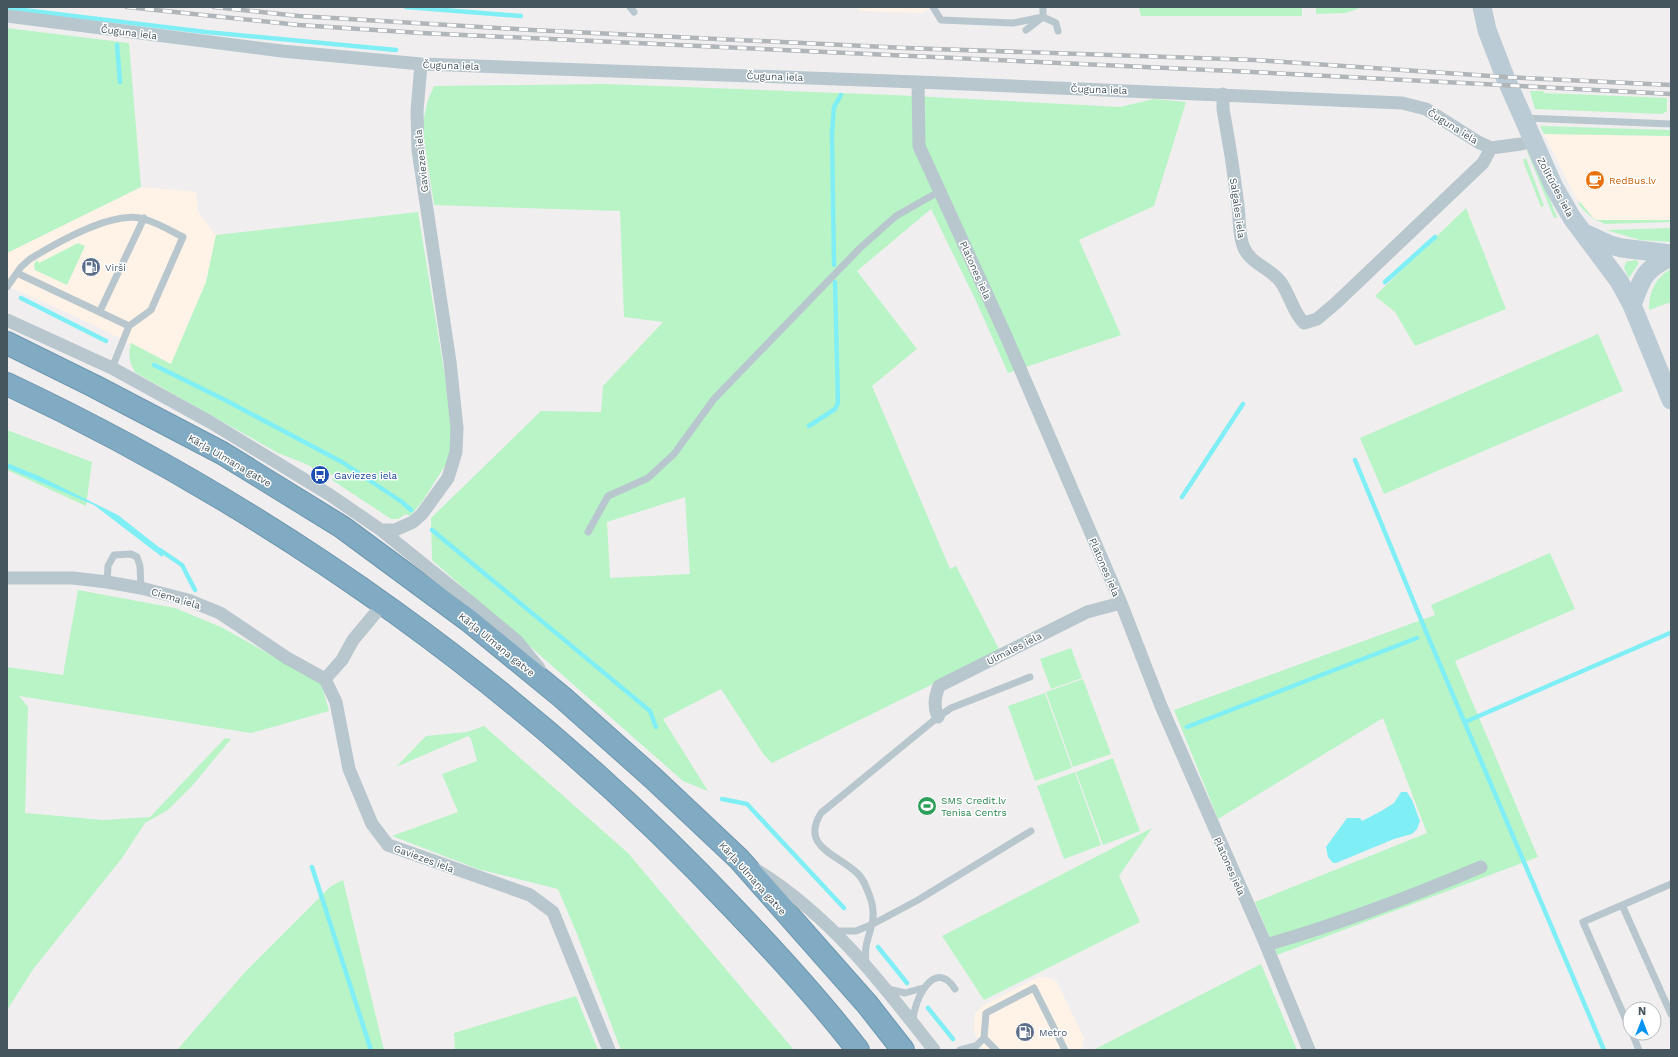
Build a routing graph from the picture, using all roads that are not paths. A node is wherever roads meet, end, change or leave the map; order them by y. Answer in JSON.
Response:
{"nodes":[{"id":1,"x":933,"y":7,"type":"edge"},
{"id":2,"x":1043,"y":7,"type":"edge"},
{"id":3,"x":1482,"y":7,"type":"edge"},
{"id":4,"x":7,"y":16,"type":"edge"},
{"id":5,"x":1043,"y":17,"type":"junction"},
{"id":6,"x":1026,"y":30,"type":"dead end"},
{"id":7,"x":1058,"y":31,"type":"dead end"},
{"id":8,"x":421,"y":64,"type":"junction"},
{"id":9,"x":918,"y":82,"type":"junction"},
{"id":10,"x":1223,"y":94,"type":"junction"},
{"id":11,"x":1523,"y":117,"type":"junction"},
{"id":12,"x":1671,"y":124,"type":"edge"},
{"id":13,"x":1533,"y":141,"type":"junction"},
{"id":14,"x":1491,"y":148,"type":"junction"},
{"id":15,"x":940,"y":191,"type":"junction"},
{"id":16,"x":144,"y":218,"type":"junction"},
{"id":17,"x":1584,"y":233,"type":"junction"},
{"id":18,"x":1671,"y":254,"type":"edge"},
{"id":19,"x":1671,"y":257,"type":"edge"},
{"id":20,"x":17,"y":273,"type":"junction"},
{"id":21,"x":7,"y":287,"type":"edge"},
{"id":22,"x":1632,"y":305,"type":"junction"},
{"id":23,"x":100,"y":311,"type":"junction"},
{"id":24,"x":7,"y":320,"type":"edge"},
{"id":25,"x":129,"y":326,"type":"junction"},
{"id":26,"x":7,"y":343,"type":"edge"},
{"id":27,"x":112,"y":368,"type":"junction"},
{"id":28,"x":7,"y":384,"type":"edge"},
{"id":29,"x":1671,"y":400,"type":"edge"},
{"id":30,"x":381,"y":530,"type":"junction"},
{"id":31,"x":588,"y":532,"type":"dead end"},
{"id":32,"x":7,"y":578,"type":"edge"},
{"id":33,"x":107,"y":582,"type":"junction"},
{"id":34,"x":141,"y":588,"type":"junction"},
{"id":35,"x":1121,"y":603,"type":"junction"},
{"id":36,"x":383,"y":604,"type":"junction"},
{"id":37,"x":1030,"y":677,"type":"dead end"},
{"id":38,"x":325,"y":678,"type":"junction"},
{"id":39,"x":562,"y":697,"type":"junction"},
{"id":40,"x":938,"y":717,"type":"junction"},
{"id":41,"x":1032,"y":832,"type":"dead end"},
{"id":42,"x":739,"y":859,"type":"junction"},
{"id":43,"x":1481,"y":867,"type":"dead end"},
{"id":44,"x":1671,"y":884,"type":"edge"},
{"id":45,"x":1622,"y":905,"type":"junction"},
{"id":46,"x":873,"y":924,"type":"junction"},
{"id":47,"x":835,"y":931,"type":"junction"},
{"id":48,"x":1266,"y":945,"type":"junction"},
{"id":49,"x":866,"y":967,"type":"junction"},
{"id":50,"x":923,"y":988,"type":"junction"},
{"id":51,"x":886,"y":989,"type":"junction"},
{"id":52,"x":955,"y":989,"type":"dead end"},
{"id":53,"x":1622,"y":1011,"type":"edge"},
{"id":54,"x":1671,"y":1014,"type":"edge"},
{"id":55,"x":913,"y":1023,"type":"junction"},
{"id":56,"x":984,"y":1038,"type":"junction"},
{"id":57,"x":974,"y":1048,"type":"edge"},
{"id":58,"x":935,"y":1049,"type":"edge"},
{"id":59,"x":610,"y":1050,"type":"edge"},
{"id":60,"x":858,"y":1050,"type":"edge"},
{"id":61,"x":903,"y":1050,"type":"edge"},
{"id":62,"x":960,"y":1050,"type":"edge"},
{"id":63,"x":996,"y":1050,"type":"edge"},
{"id":64,"x":1065,"y":1050,"type":"edge"},
{"id":65,"x":1308,"y":1050,"type":"edge"}],
"edges":[{"from":1,"to":5,"type":"lane"},
{"from":2,"to":5,"type":"lane"},
{"from":3,"to":11,"type":"street","name":"Zolitūdes iela"},
{"from":4,"to":8,"type":"street","name":"Čuguna iela"},
{"from":5,"to":6,"type":"lane"},
{"from":5,"to":7,"type":"lane"},
{"from":8,"to":9,"type":"street","name":"Čuguna iela"},
{"from":8,"to":30,"type":"street","name":"Gaviezes iela"},
{"from":9,"to":10,"type":"street","name":"Čuguna iela"},
{"from":9,"to":15,"type":"street","name":"Platones iela"},
{"from":10,"to":14,"type":"street","name":"Čuguna iela"},
{"from":10,"to":14,"type":"street","name":"Salgales iela"},
{"from":11,"to":12,"type":"lane"},
{"from":11,"to":13,"type":"street","name":"Zolitūdes iela"},
{"from":13,"to":14,"type":"street"},
{"from":13,"to":17,"type":"street","name":"Zolitūdes iela"},
{"from":15,"to":31,"type":"lane"},
{"from":15,"to":35,"type":"street","name":"Platones iela"},
{"from":16,"to":20,"type":"lane"},
{"from":16,"to":23,"type":"lane"},
{"from":16,"to":25,"type":"lane"},
{"from":17,"to":18,"type":"street"},
{"from":17,"to":22,"type":"street","name":"Zolitūdes iela"},
{"from":19,"to":22,"type":"street"},
{"from":20,"to":21,"type":"lane"},
{"from":20,"to":23,"type":"lane"},
{"from":22,"to":29,"type":"street","name":"Zolitūdes iela"},
{"from":23,"to":25,"type":"lane"},
{"from":24,"to":27,"type":"street"},
{"from":25,"to":27,"type":"lane"},
{"from":26,"to":39,"type":"highway","name":"Kārļa Ulmaņa gatve"},
{"from":27,"to":30,"type":"street"},
{"from":28,"to":36,"type":"highway"},
{"from":30,"to":39,"type":"street"},
{"from":32,"to":33,"type":"street","name":"Ciema iela"},
{"from":33,"to":34,"type":"street","name":"Ciema iela"},
{"from":33,"to":34,"type":"lane"},
{"from":34,"to":38,"type":"street","name":"Ciema iela"},
{"from":35,"to":40,"type":"street","name":"Ulmales iela"},
{"from":35,"to":48,"type":"street","name":"Platones iela"},
{"from":36,"to":38,"type":"street"},
{"from":36,"to":60,"type":"highway"},
{"from":37,"to":40,"type":"lane"},
{"from":38,"to":59,"type":"street","name":"Gaviezes iela"},
{"from":39,"to":42,"type":"highway","name":"Kārļa Ulmaņa gatve"},
{"from":40,"to":46,"type":"lane"},
{"from":41,"to":46,"type":"lane"},
{"from":42,"to":47,"type":"street"},
{"from":42,"to":61,"type":"highway","name":"Kārļa Ulmaņa gatve"},
{"from":43,"to":48,"type":"street"},
{"from":44,"to":45,"type":"lane"},
{"from":45,"to":53,"type":"lane"},
{"from":45,"to":54,"type":"lane"},
{"from":46,"to":47,"type":"lane"},
{"from":46,"to":49,"type":"lane"},
{"from":47,"to":49,"type":"street"},
{"from":48,"to":65,"type":"street","name":"Platones iela"},
{"from":49,"to":51,"type":"street"},
{"from":50,"to":51,"type":"lane"},
{"from":50,"to":52,"type":"lane"},
{"from":50,"to":55,"type":"lane"},
{"from":51,"to":55,"type":"street"},
{"from":55,"to":58,"type":"street"},
{"from":56,"to":57,"type":"lane"},
{"from":56,"to":63,"type":"lane"},
{"from":56,"to":64,"type":"lane"},
{"from":57,"to":62,"type":"lane"}]}
